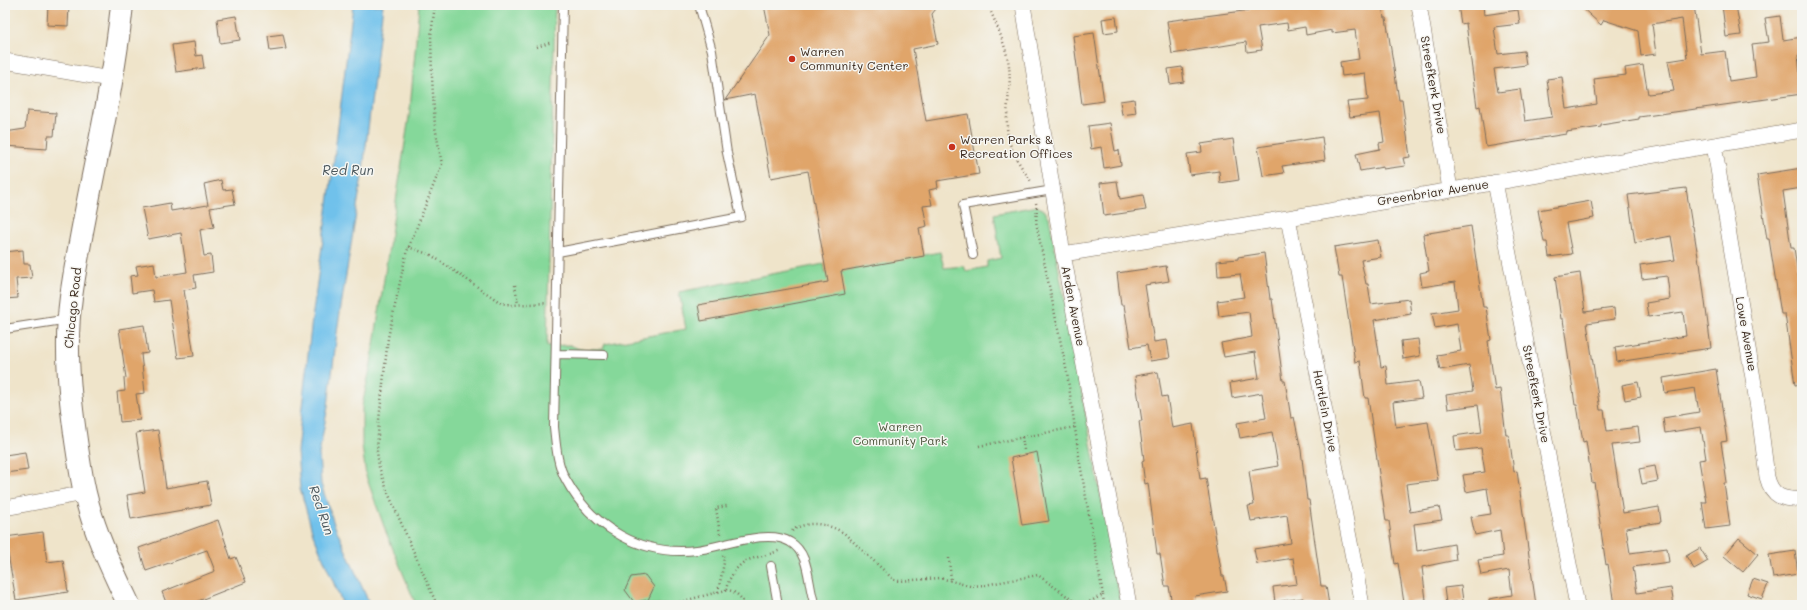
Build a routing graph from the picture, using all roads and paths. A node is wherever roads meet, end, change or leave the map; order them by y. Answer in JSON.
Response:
{"nodes":[{"id":1,"x":122,"y":5,"type":"edge"},
{"id":2,"x":435,"y":5,"type":"edge"},
{"id":3,"x":563,"y":5,"type":"edge"},
{"id":4,"x":699,"y":5,"type":"edge"},
{"id":5,"x":988,"y":5,"type":"edge"},
{"id":6,"x":1024,"y":5,"type":"edge"},
{"id":7,"x":1419,"y":5,"type":"edge"},
{"id":8,"x":5,"y":61,"type":"edge"},
{"id":9,"x":110,"y":80,"type":"junction"},
{"id":10,"x":1802,"y":130,"type":"edge"},
{"id":11,"x":1714,"y":145,"type":"junction"},
{"id":12,"x":1495,"y":182,"type":"junction"},
{"id":13,"x":1450,"y":189,"type":"junction"},
{"id":14,"x":1053,"y":190,"type":"junction"},
{"id":15,"x":1035,"y":194,"type":"junction"},
{"id":16,"x":1288,"y":218,"type":"junction"},
{"id":17,"x":408,"y":247,"type":"junction"},
{"id":18,"x":558,"y":252,"type":"junction"},
{"id":19,"x":1063,"y":254,"type":"junction"},
{"id":20,"x":974,"y":255,"type":"dead end"},
{"id":21,"x":515,"y":285,"type":"dead end"},
{"id":22,"x":558,"y":303,"type":"junction"},
{"id":23,"x":518,"y":304,"type":"junction"},
{"id":24,"x":70,"y":318,"type":"junction"},
{"id":25,"x":5,"y":329,"type":"edge"},
{"id":26,"x":557,"y":354,"type":"junction"},
{"id":27,"x":604,"y":354,"type":"dead end"},
{"id":28,"x":1075,"y":427,"type":"junction"},
{"id":29,"x":1022,"y":437,"type":"junction"},
{"id":30,"x":979,"y":446,"type":"dead end"},
{"id":31,"x":1024,"y":450,"type":"dead end"},
{"id":32,"x":85,"y":493,"type":"junction"},
{"id":33,"x":1802,"y":499,"type":"edge"},
{"id":34,"x":5,"y":508,"type":"edge"},
{"id":35,"x":787,"y":540,"type":"junction"},
{"id":36,"x":950,"y":558,"type":"dead end"},
{"id":37,"x":771,"y":566,"type":"dead end"},
{"id":38,"x":951,"y":580,"type":"junction"},
{"id":39,"x":726,"y":590,"type":"junction"},
{"id":40,"x":1103,"y":595,"type":"junction"},
{"id":41,"x":129,"y":605,"type":"edge"},
{"id":42,"x":436,"y":605,"type":"edge"},
{"id":43,"x":668,"y":605,"type":"edge"},
{"id":44,"x":745,"y":605,"type":"edge"},
{"id":45,"x":778,"y":605,"type":"edge"},
{"id":46,"x":815,"y":605,"type":"edge"},
{"id":47,"x":1079,"y":605,"type":"edge"},
{"id":48,"x":1083,"y":605,"type":"edge"},
{"id":49,"x":1104,"y":605,"type":"edge"},
{"id":50,"x":1129,"y":605,"type":"edge"},
{"id":51,"x":1362,"y":605,"type":"edge"},
{"id":52,"x":1578,"y":605,"type":"edge"}],
"edges":[{"from":1,"to":9,"type":"street","name":"Chicago Road"},
{"from":2,"to":17,"type":"path"},
{"from":3,"to":18,"type":"lane"},
{"from":4,"to":18,"type":"lane"},
{"from":5,"to":15,"type":"path"},
{"from":6,"to":14,"type":"street","name":"Arden Avenue"},
{"from":7,"to":13,"type":"street","name":"Streefkerk Drive"},
{"from":8,"to":9,"type":"street"},
{"from":9,"to":24,"type":"street","name":"Chicago Road"},
{"from":10,"to":11,"type":"street","name":"Greenbriar Avenue"},
{"from":11,"to":12,"type":"street","name":"Greenbriar Avenue"},
{"from":11,"to":33,"type":"street","name":"Lowe Avenue"},
{"from":12,"to":13,"type":"street","name":"Greenbriar Avenue"},
{"from":12,"to":52,"type":"street","name":"Streefkerk Drive"},
{"from":13,"to":16,"type":"street","name":"Greenbriar Avenue"},
{"from":14,"to":15,"type":"lane"},
{"from":14,"to":19,"type":"street","name":"Arden Avenue"},
{"from":15,"to":20,"type":"lane"},
{"from":15,"to":28,"type":"path"},
{"from":16,"to":19,"type":"street","name":"Greenbriar Avenue"},
{"from":16,"to":51,"type":"street","name":"Hartlein Drive"},
{"from":17,"to":23,"type":"path"},
{"from":17,"to":42,"type":"path"},
{"from":18,"to":22,"type":"lane"},
{"from":19,"to":50,"type":"street","name":"Arden Avenue"},
{"from":21,"to":23,"type":"path"},
{"from":22,"to":23,"type":"path"},
{"from":22,"to":26,"type":"lane"},
{"from":24,"to":25,"type":"lane"},
{"from":24,"to":32,"type":"street","name":"Chicago Road"},
{"from":26,"to":27,"type":"lane"},
{"from":26,"to":35,"type":"lane"},
{"from":28,"to":29,"type":"path"},
{"from":28,"to":40,"type":"path"},
{"from":29,"to":30,"type":"path"},
{"from":29,"to":31,"type":"path"},
{"from":32,"to":34,"type":"street"},
{"from":32,"to":41,"type":"street","name":"Chicago Road"},
{"from":35,"to":38,"type":"path"},
{"from":35,"to":39,"type":"path"},
{"from":35,"to":46,"type":"lane"},
{"from":36,"to":38,"type":"path"},
{"from":37,"to":45,"type":"lane"},
{"from":38,"to":47,"type":"path"},
{"from":39,"to":43,"type":"path"},
{"from":39,"to":44,"type":"path"},
{"from":40,"to":48,"type":"path"},
{"from":40,"to":49,"type":"path"}]}
